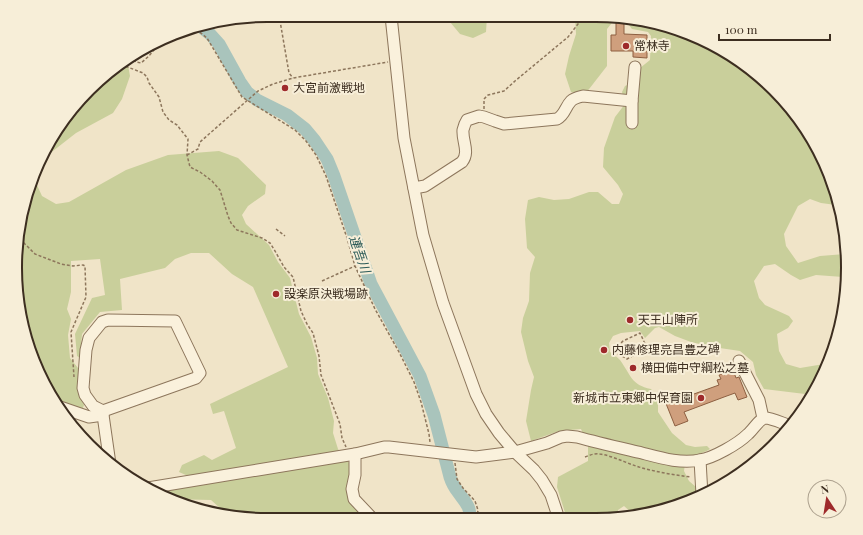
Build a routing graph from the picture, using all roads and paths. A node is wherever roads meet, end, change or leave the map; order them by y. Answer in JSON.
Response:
{"nodes":[{"id":1,"x":281,"y":22,"type":"edge"},
{"id":2,"x":392,"y":22,"type":"edge"},
{"id":3,"x":578,"y":22,"type":"edge"},
{"id":4,"x":200,"y":31,"type":"edge"},
{"id":5,"x":154,"y":50,"type":"edge"},
{"id":6,"x":396,"y":60,"type":"junction"},
{"id":7,"x":135,"y":61,"type":"edge"},
{"id":8,"x":126,"y":67,"type":"edge"},
{"id":9,"x":635,"y":67,"type":"dead end"},
{"id":10,"x":293,"y":78,"type":"junction"},
{"id":11,"x":247,"y":100,"type":"junction"},
{"id":12,"x":632,"y":101,"type":"junction"},
{"id":13,"x":484,"y":116,"type":"junction"},
{"id":14,"x":632,"y":124,"type":"dead end"},
{"id":15,"x":187,"y":155,"type":"junction"},
{"id":16,"x":414,"y":188,"type":"junction"},
{"id":17,"x":276,"y":229,"type":"dead end"},
{"id":18,"x":285,"y":236,"type":"dead end"},
{"id":19,"x":24,"y":243,"type":"edge"},
{"id":20,"x":355,"y":266,"type":"junction"},
{"id":21,"x":322,"y":281,"type":"dead end"},
{"id":22,"x":647,"y":348,"type":"junction"},
{"id":23,"x":659,"y":353,"type":"dead end"},
{"id":24,"x":739,"y":361,"type":"dead end"},
{"id":25,"x":74,"y":380,"type":"dead end"},
{"id":26,"x":67,"y":409,"type":"edge"},
{"id":27,"x":103,"y":413,"type":"junction"},
{"id":28,"x":763,"y":418,"type":"junction"},
{"id":29,"x":784,"y":424,"type":"edge"},
{"id":30,"x":432,"y":452,"type":"junction"},
{"id":31,"x":515,"y":452,"type":"junction"},
{"id":32,"x":109,"y":454,"type":"edge"},
{"id":33,"x":351,"y":454,"type":"junction"},
{"id":34,"x":454,"y":455,"type":"junction"},
{"id":35,"x":585,"y":457,"type":"dead end"},
{"id":36,"x":700,"y":460,"type":"junction"},
{"id":37,"x":701,"y":477,"type":"junction"},
{"id":38,"x":157,"y":487,"type":"edge"},
{"id":39,"x":702,"y":489,"type":"edge"},
{"id":40,"x":367,"y":513,"type":"edge"},
{"id":41,"x":478,"y":513,"type":"edge"},
{"id":42,"x":557,"y":513,"type":"edge"}],
"edges":[{"from":1,"to":10,"type":"path"},
{"from":2,"to":6,"type":"street"},
{"from":3,"to":13,"type":"path"},
{"from":4,"to":11,"type":"path"},
{"from":5,"to":7,"type":"path"},
{"from":6,"to":10,"type":"path"},
{"from":6,"to":16,"type":"street"},
{"from":8,"to":15,"type":"path"},
{"from":9,"to":12,"type":"street"},
{"from":10,"to":11,"type":"path"},
{"from":11,"to":15,"type":"path"},
{"from":11,"to":20,"type":"path"},
{"from":12,"to":13,"type":"street"},
{"from":12,"to":14,"type":"street"},
{"from":13,"to":16,"type":"street"},
{"from":15,"to":33,"type":"path"},
{"from":16,"to":31,"type":"street"},
{"from":17,"to":18,"type":"path"},
{"from":19,"to":25,"type":"path"},
{"from":20,"to":21,"type":"path"},
{"from":20,"to":30,"type":"path"},
{"from":22,"to":22,"type":"path"},
{"from":22,"to":23,"type":"path"},
{"from":24,"to":28,"type":"street"},
{"from":26,"to":27,"type":"street"},
{"from":27,"to":27,"type":"street"},
{"from":27,"to":32,"type":"street"},
{"from":28,"to":29,"type":"street"},
{"from":28,"to":36,"type":"street"},
{"from":30,"to":33,"type":"street"},
{"from":30,"to":34,"type":"street"},
{"from":31,"to":34,"type":"street"},
{"from":31,"to":36,"type":"street"},
{"from":31,"to":42,"type":"street"},
{"from":33,"to":38,"type":"street"},
{"from":33,"to":40,"type":"street"},
{"from":34,"to":41,"type":"path"},
{"from":35,"to":37,"type":"path"},
{"from":36,"to":37,"type":"street"},
{"from":37,"to":39,"type":"street"}]}
